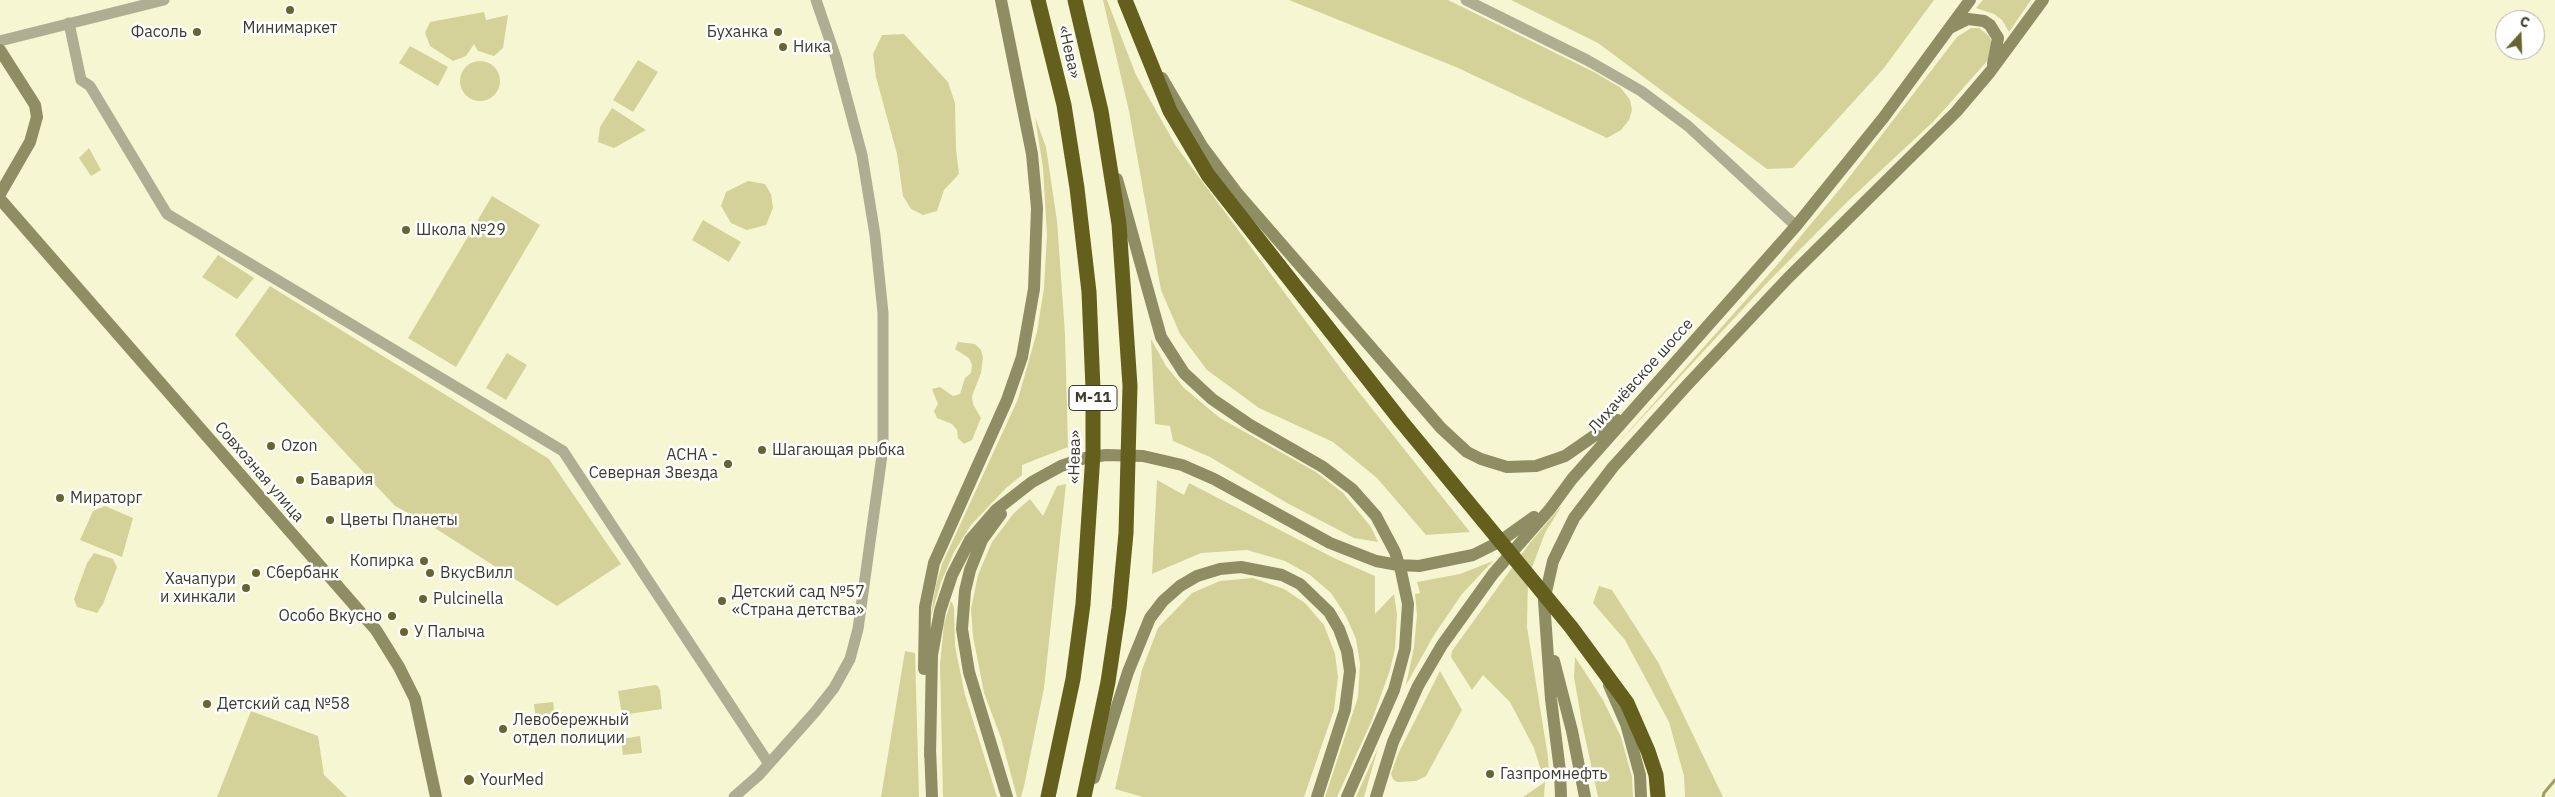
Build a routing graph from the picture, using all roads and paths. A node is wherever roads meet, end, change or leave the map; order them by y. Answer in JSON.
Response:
{"nodes":[{"id":1,"x":164,"y":0,"type":"edge"},
{"id":2,"x":816,"y":0,"type":"edge"},
{"id":3,"x":1001,"y":0,"type":"edge"},
{"id":4,"x":1038,"y":0,"type":"edge"},
{"id":5,"x":1075,"y":0,"type":"edge"},
{"id":6,"x":1125,"y":0,"type":"edge"},
{"id":7,"x":1466,"y":0,"type":"edge"},
{"id":8,"x":1970,"y":0,"type":"edge"},
{"id":9,"x":2043,"y":0,"type":"edge"},
{"id":10,"x":69,"y":23,"type":"junction"},
{"id":11,"x":1944,"y":32,"type":"junction"},
{"id":12,"x":0,"y":41,"type":"edge"},
{"id":13,"x":1144,"y":45,"type":"junction"},
{"id":14,"x":0,"y":50,"type":"edge"},
{"id":15,"x":1990,"y":72,"type":"junction"},
{"id":16,"x":1108,"y":148,"type":"junction"},
{"id":17,"x":0,"y":194,"type":"edge"},
{"id":18,"x":0,"y":199,"type":"edge"},
{"id":19,"x":1796,"y":226,"type":"junction"},
{"id":20,"x":1647,"y":394,"type":"junction"},
{"id":21,"x":1572,"y":479,"type":"junction"},
{"id":22,"x":1020,"y":491,"type":"junction"},
{"id":23,"x":1511,"y":554,"type":"junction"},
{"id":24,"x":1544,"y":622,"type":"junction"},
{"id":25,"x":1600,"y":666,"type":"junction"},
{"id":26,"x":930,"y":756,"type":"junction"},
{"id":27,"x":769,"y":764,"type":"junction"},
{"id":28,"x":436,"y":797,"type":"edge"},
{"id":29,"x":734,"y":797,"type":"edge"},
{"id":30,"x":932,"y":797,"type":"edge"},
{"id":31,"x":1007,"y":797,"type":"edge"},
{"id":32,"x":1048,"y":797,"type":"edge"},
{"id":33,"x":1086,"y":797,"type":"edge"},
{"id":34,"x":1317,"y":797,"type":"edge"},
{"id":35,"x":1347,"y":797,"type":"edge"},
{"id":36,"x":1376,"y":797,"type":"edge"},
{"id":37,"x":1561,"y":797,"type":"edge"},
{"id":38,"x":1585,"y":797,"type":"edge"},
{"id":39,"x":1642,"y":797,"type":"edge"},
{"id":40,"x":1658,"y":797,"type":"edge"}],
"edges":[{"from":1,"to":10,"type":"street"},
{"from":2,"to":27,"type":"street"},
{"from":3,"to":26,"type":"main road"},
{"from":4,"to":32,"type":"highway","name":"«Нева»","number":"М-11"},
{"from":5,"to":16,"type":"highway","name":"«Нева»","number":"М-11"},
{"from":6,"to":13,"type":"highway"},
{"from":7,"to":19,"type":"street"},
{"from":8,"to":11,"type":"main road","name":"Лихачёвское шоссе"},
{"from":9,"to":15,"type":"main road"},
{"from":10,"to":12,"type":"street"},
{"from":10,"to":27,"type":"street"},
{"from":11,"to":15,"type":"main road"},
{"from":11,"to":19,"type":"main road","name":"Лихачёвское шоссе"},
{"from":13,"to":20,"type":"main road"},
{"from":13,"to":23,"type":"highway"},
{"from":14,"to":17,"type":"main road"},
{"from":15,"to":24,"type":"main road"},
{"from":16,"to":33,"type":"highway","name":"«Нева»","number":"М-11"},
{"from":16,"to":35,"type":"main road"},
{"from":18,"to":28,"type":"main road","name":"Совхозная улица"},
{"from":19,"to":20,"type":"main road","name":"Лихачёвское шоссе"},
{"from":20,"to":21,"type":"main road","name":"Лихачёвское шоссе"},
{"from":21,"to":22,"type":"main road"},
{"from":21,"to":23,"type":"main road","name":"Лихачёвское шоссе"},
{"from":22,"to":26,"type":"main road"},
{"from":22,"to":31,"type":"main road"},
{"from":23,"to":25,"type":"highway"},
{"from":23,"to":36,"type":"main road","name":"Лихачёвское шоссе"},
{"from":24,"to":37,"type":"main road"},
{"from":24,"to":38,"type":"main road"},
{"from":25,"to":39,"type":"main road"},
{"from":25,"to":40,"type":"highway"},
{"from":26,"to":30,"type":"main road"},
{"from":27,"to":29,"type":"street"},
{"from":33,"to":34,"type":"main road"}]}
